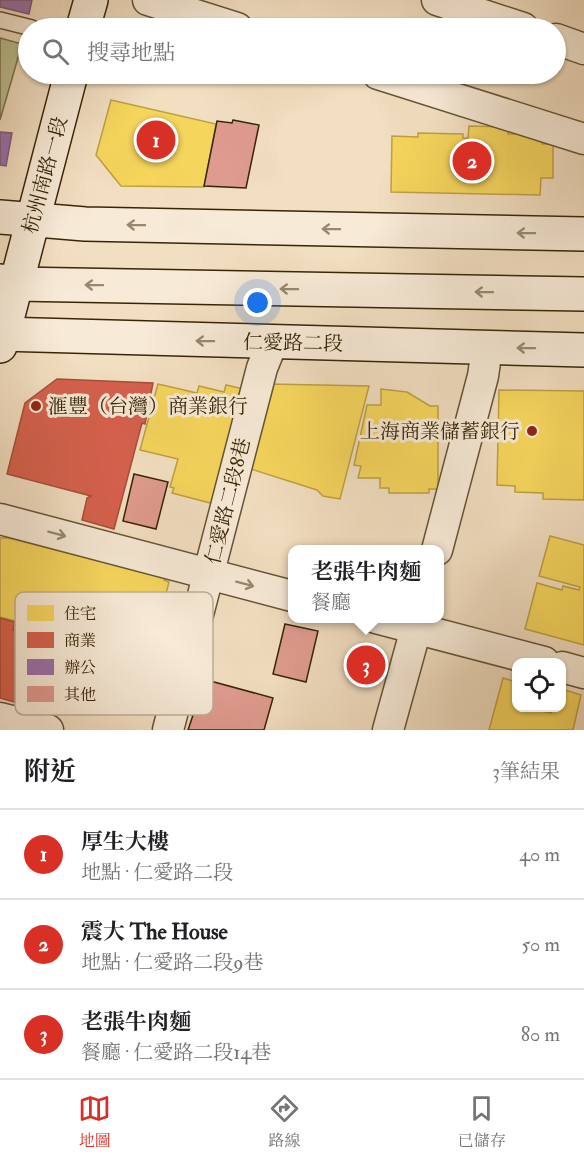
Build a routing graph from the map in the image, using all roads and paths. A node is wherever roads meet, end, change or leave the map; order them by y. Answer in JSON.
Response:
{"nodes":[{"id":1,"x":91,"y":0,"type":"edge"},
{"id":2,"x":148,"y":0,"type":"edge"},
{"id":3,"x":437,"y":0,"type":"edge"},
{"id":4,"x":86,"y":18,"type":"edge"},
{"id":5,"x":205,"y":18,"type":"edge"},
{"id":6,"x":492,"y":18,"type":"edge"},
{"id":7,"x":0,"y":20,"type":"edge"},
{"id":8,"x":18,"y":24,"type":"edge"},
{"id":9,"x":566,"y":43,"type":"edge"},
{"id":10,"x":584,"y":49,"type":"edge"},
{"id":11,"x":68,"y":84,"type":"edge"},
{"id":12,"x":410,"y":84,"type":"edge"},
{"id":13,"x":584,"y":139,"type":"edge"},
{"id":14,"x":0,"y":217,"type":"edge"},
{"id":15,"x":32,"y":220,"type":"junction"},
{"id":16,"x":584,"y":234,"type":"edge"},
{"id":17,"x":8,"y":283,"type":"edge"},
{"id":18,"x":584,"y":294,"type":"edge"},
{"id":19,"x":1,"y":338,"type":"edge"},
{"id":20,"x":272,"y":343,"type":"junction"},
{"id":21,"x":487,"y":348,"type":"junction"},
{"id":22,"x":584,"y":350,"type":"edge"},
{"id":23,"x":0,"y":519,"type":"edge"},
{"id":24,"x":438,"y":545,"type":"edge"},
{"id":25,"x":210,"y":574,"type":"junction"},
{"id":26,"x":205,"y":592,"type":"edge"},
{"id":27,"x":288,"y":595,"type":"edge"},
{"id":28,"x":417,"y":624,"type":"edge"},
{"id":29,"x":528,"y":658,"type":"edge"},
{"id":30,"x":566,"y":668,"type":"edge"},
{"id":31,"x":584,"y":673,"type":"edge"},
{"id":32,"x":172,"y":715,"type":"edge"},
{"id":33,"x":0,"y":718,"type":"edge"},
{"id":34,"x":48,"y":730,"type":"edge"},
{"id":35,"x":168,"y":730,"type":"edge"},
{"id":36,"x":387,"y":730,"type":"edge"}],
"edges":[{"from":1,"to":4,"type":"main road"},
{"from":2,"to":5,"type":"street"},
{"from":3,"to":6,"type":"street"},
{"from":7,"to":8,"type":"lane"},
{"from":9,"to":10,"type":"street"},
{"from":11,"to":15,"type":"main road","name":"杭州南路一段"},
{"from":12,"to":13,"type":"street"},
{"from":14,"to":15,"type":"main road"},
{"from":16,"to":15,"type":"main road","one_way":true},
{"from":15,"to":17,"type":"main road","name":"杭州南路一段"},
{"from":18,"to":17,"type":"main road","one_way":true},
{"from":17,"to":19,"type":"main road","name":"杭州南路一段"},
{"from":20,"to":19,"type":"main road","name":"仁愛路二段","one_way":true},
{"from":20,"to":21,"type":"main road","name":"仁愛路二段"},
{"from":20,"to":25,"type":"street","name":"仁愛路二段8巷"},
{"from":22,"to":21,"type":"main road","name":"仁愛路二段","one_way":true},
{"from":21,"to":24,"type":"street"},
{"from":23,"to":25,"type":"street","one_way":true},
{"from":25,"to":26,"type":"street","name":"仁愛路二段8巷"},
{"from":25,"to":27,"type":"street","one_way":true},
{"from":28,"to":29,"type":"street"},
{"from":28,"to":36,"type":"street"},
{"from":30,"to":31,"type":"street"},
{"from":32,"to":35,"type":"street","name":"仁愛路二段8巷"},
{"from":33,"to":34,"type":"street"}]}
